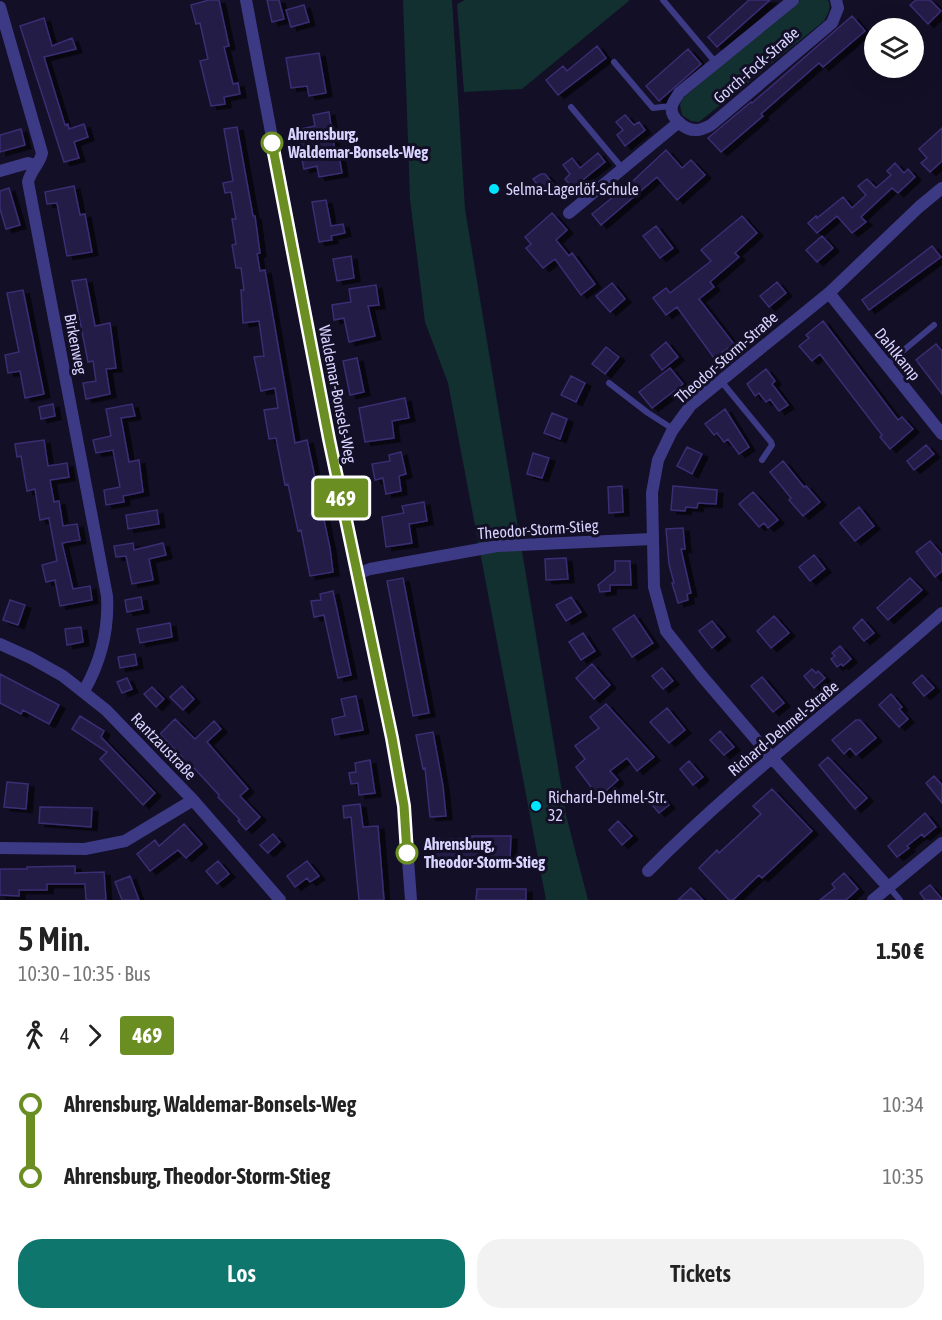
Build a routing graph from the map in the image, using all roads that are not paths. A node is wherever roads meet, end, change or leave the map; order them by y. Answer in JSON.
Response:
{"nodes":[{"id":1,"x":246,"y":0,"type":"edge"},
{"id":2,"x":663,"y":0,"type":"edge"},
{"id":3,"x":793,"y":0,"type":"edge"},
{"id":4,"x":836,"y":0,"type":"edge"},
{"id":5,"x":0,"y":7,"type":"edge"},
{"id":6,"x":614,"y":62,"type":"dead end"},
{"id":7,"x":716,"y":63,"type":"junction"},
{"id":8,"x":672,"y":106,"type":"junction"},
{"id":9,"x":571,"y":107,"type":"dead end"},
{"id":10,"x":679,"y":122,"type":"junction"},
{"id":11,"x":35,"y":165,"type":"junction"},
{"id":12,"x":622,"y":168,"type":"junction"},
{"id":13,"x":0,"y":171,"type":"edge"},
{"id":14,"x":942,"y":188,"type":"edge"},
{"id":15,"x":569,"y":213,"type":"dead end"},
{"id":16,"x":829,"y":293,"type":"junction"},
{"id":17,"x":934,"y":325,"type":"dead end"},
{"id":18,"x":885,"y":365,"type":"junction"},
{"id":19,"x":721,"y":381,"type":"junction"},
{"id":20,"x":609,"y":383,"type":"dead end"},
{"id":21,"x":673,"y":429,"type":"junction"},
{"id":22,"x":942,"y":434,"type":"edge"},
{"id":23,"x":762,"y":460,"type":"dead end"},
{"id":24,"x":652,"y":540,"type":"junction"},
{"id":25,"x":357,"y":574,"type":"junction"},
{"id":26,"x":942,"y":614,"type":"edge"},
{"id":27,"x":0,"y":644,"type":"edge"},
{"id":28,"x":84,"y":691,"type":"junction"},
{"id":29,"x":772,"y":758,"type":"junction"},
{"id":30,"x":193,"y":800,"type":"junction"},
{"id":31,"x":942,"y":843,"type":"edge"},
{"id":32,"x":0,"y":848,"type":"edge"},
{"id":33,"x":648,"y":871,"type":"dead end"},
{"id":34,"x":888,"y":887,"type":"junction"},
{"id":35,"x":280,"y":900,"type":"edge"},
{"id":36,"x":411,"y":900,"type":"edge"},
{"id":37,"x":873,"y":900,"type":"edge"},
{"id":38,"x":900,"y":900,"type":"edge"}],
"edges":[{"from":1,"to":25,"type":"street","name":"Waldemar-Bonsels-Weg"},
{"from":2,"to":7,"type":"lane"},
{"from":3,"to":7,"type":"street","name":"Gorch-Fock-Straße"},
{"from":4,"to":10,"type":"street","name":"Gorch-Fock-Straße"},
{"from":5,"to":11,"type":"street","name":"Birkenweg"},
{"from":6,"to":8,"type":"lane"},
{"from":7,"to":8,"type":"street","name":"Gorch-Fock-Straße"},
{"from":8,"to":10,"type":"street"},
{"from":9,"to":12,"type":"lane"},
{"from":10,"to":12,"type":"street"},
{"from":11,"to":13,"type":"street"},
{"from":11,"to":28,"type":"street","name":"Birkenweg"},
{"from":12,"to":15,"type":"street"},
{"from":14,"to":16,"type":"street","name":"Theodor-Storm-Straße"},
{"from":16,"to":18,"type":"street","name":"Dahlkamp"},
{"from":16,"to":19,"type":"street","name":"Theodor-Storm-Straße"},
{"from":17,"to":18,"type":"lane"},
{"from":18,"to":22,"type":"street","name":"Dahlkamp"},
{"from":19,"to":21,"type":"street","name":"Theodor-Storm-Straße"},
{"from":19,"to":23,"type":"lane"},
{"from":20,"to":21,"type":"lane"},
{"from":21,"to":24,"type":"street","name":"Theodor-Storm-Straße"},
{"from":24,"to":25,"type":"street","name":"Theodor-Storm-Stieg"},
{"from":24,"to":29,"type":"street","name":"Theodor-Storm-Straße"},
{"from":25,"to":36,"type":"street","name":"Waldemar-Bonsels-Weg"},
{"from":26,"to":29,"type":"street","name":"Richard-Dehmel-Straße"},
{"from":27,"to":28,"type":"street","name":"Rantzaustraße"},
{"from":28,"to":30,"type":"street","name":"Rantzaustraße"},
{"from":29,"to":33,"type":"street","name":"Richard-Dehmel-Straße"},
{"from":29,"to":34,"type":"street","name":"Theodor-Storm-Straße"},
{"from":30,"to":32,"type":"street"},
{"from":30,"to":35,"type":"street","name":"Rantzaustraße"},
{"from":31,"to":34,"type":"street"},
{"from":34,"to":37,"type":"street"},
{"from":34,"to":38,"type":"lane"}]}
